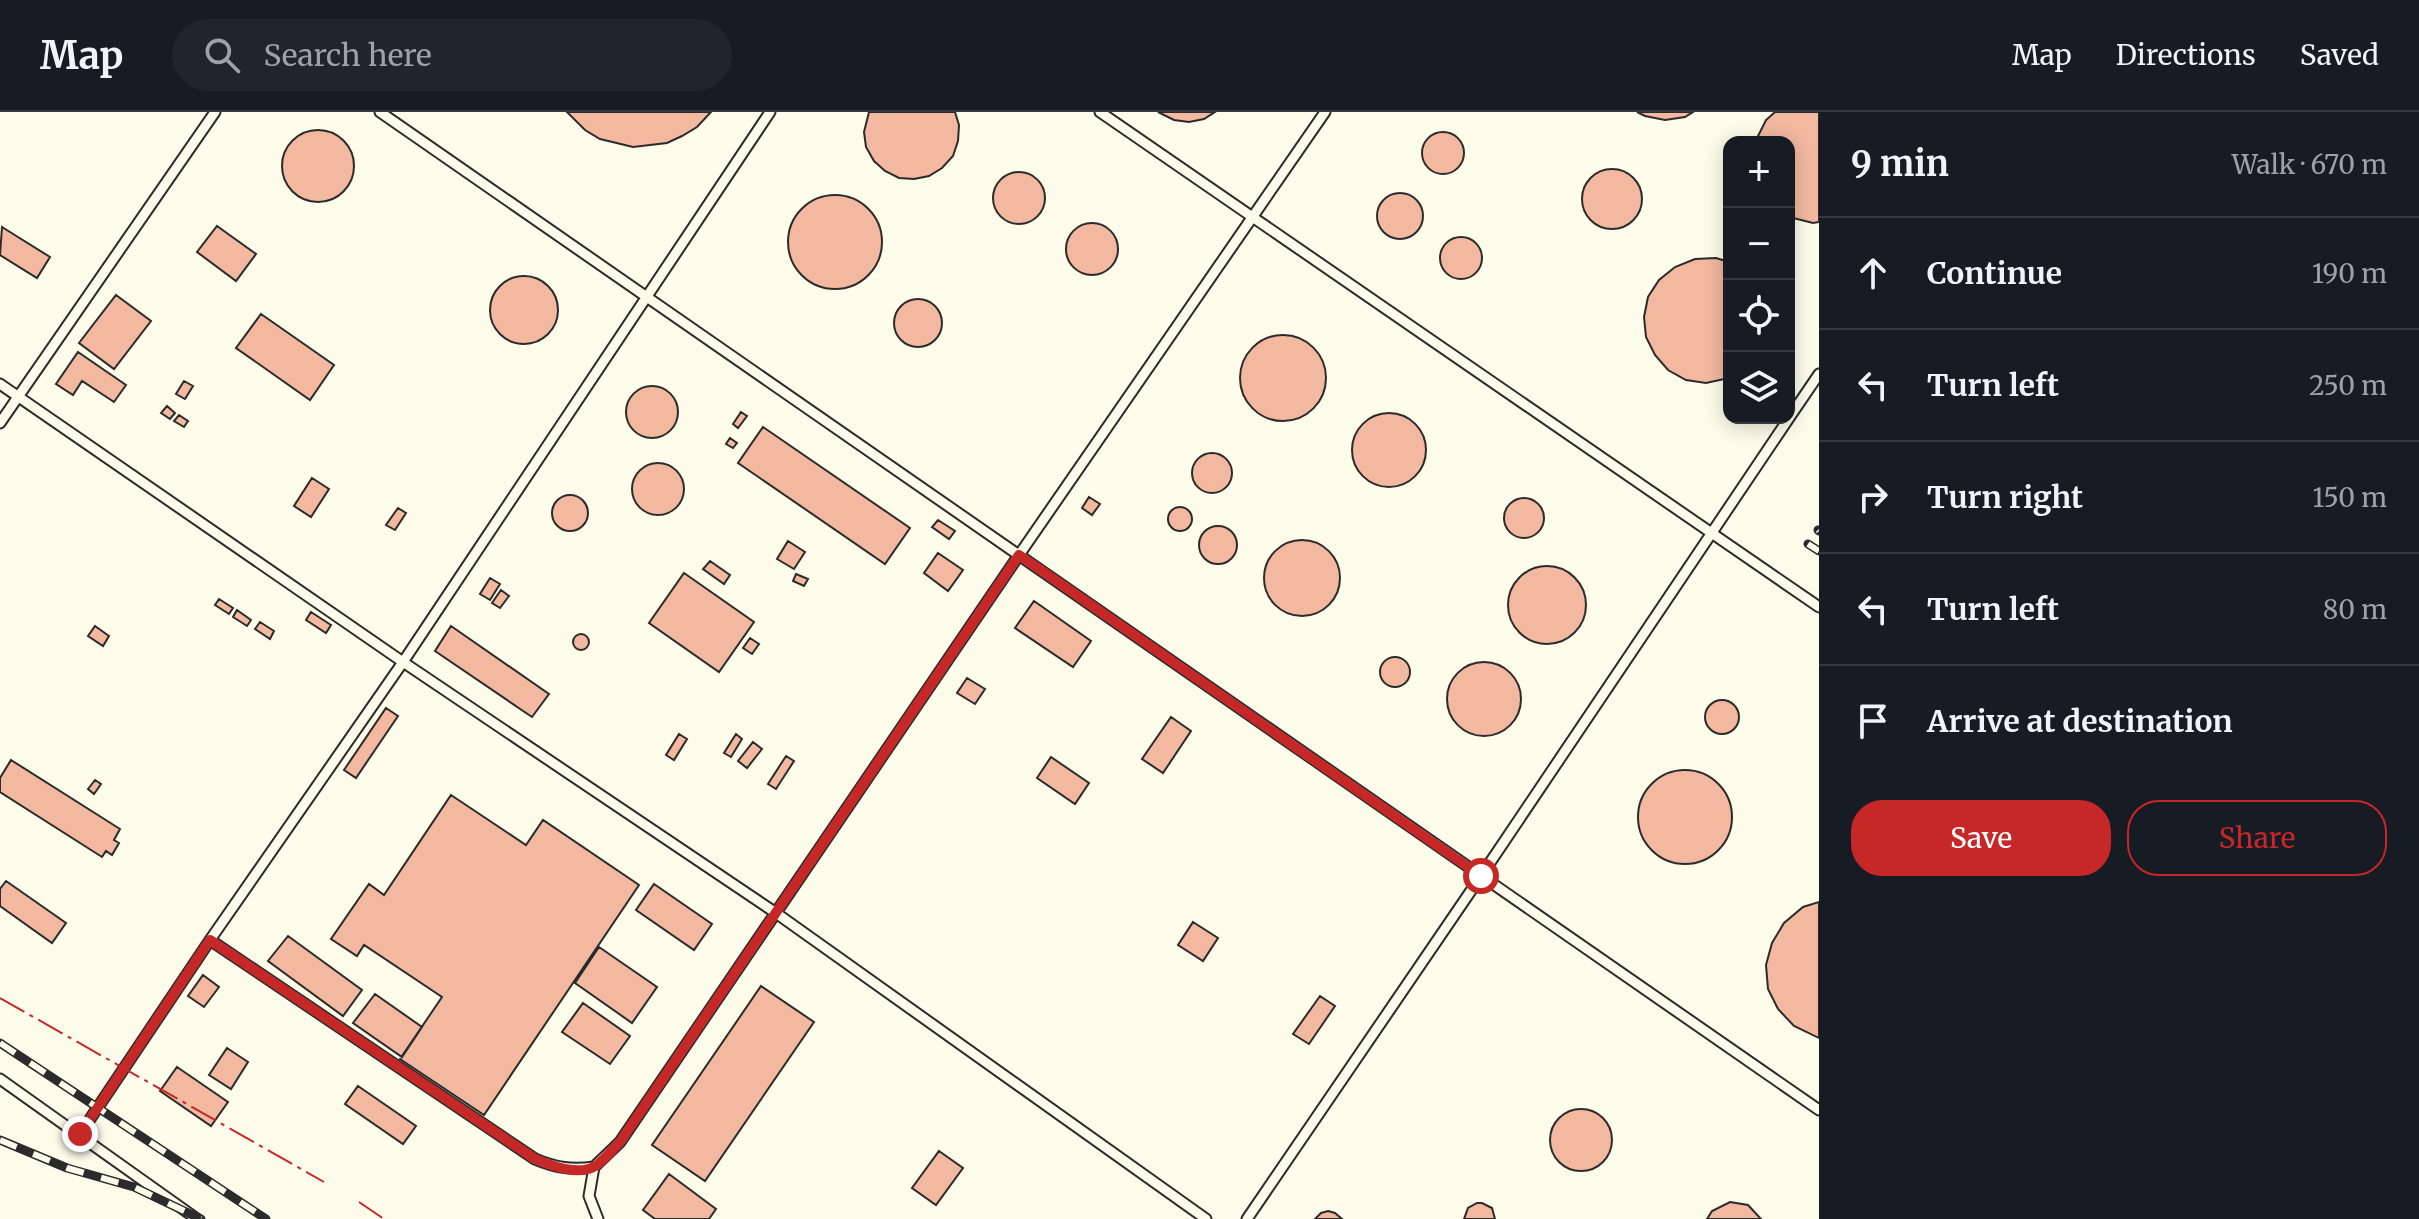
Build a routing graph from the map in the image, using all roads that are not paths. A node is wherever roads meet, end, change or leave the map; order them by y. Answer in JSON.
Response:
{"nodes":[{"id":1,"x":215,"y":112,"type":"edge"},
{"id":2,"x":380,"y":112,"type":"edge"},
{"id":3,"x":770,"y":112,"type":"edge"},
{"id":4,"x":1100,"y":112,"type":"edge"},
{"id":5,"x":1325,"y":112,"type":"edge"},
{"id":6,"x":1251,"y":217,"type":"junction"},
{"id":7,"x":646,"y":297,"type":"junction"},
{"id":8,"x":1819,"y":374,"type":"edge"},
{"id":9,"x":0,"y":384,"type":"edge"},
{"id":10,"x":18,"y":397,"type":"junction"},
{"id":11,"x":1795,"y":409,"type":"edge"},
{"id":12,"x":0,"y":423,"type":"edge"},
{"id":13,"x":1785,"y":424,"type":"edge"},
{"id":14,"x":1711,"y":533,"type":"junction"},
{"id":15,"x":1019,"y":555,"type":"junction"},
{"id":16,"x":1819,"y":607,"type":"edge"},
{"id":17,"x":403,"y":662,"type":"junction"},
{"id":18,"x":1481,"y":876,"type":"junction"},
{"id":19,"x":776,"y":913,"type":"junction"},
{"id":20,"x":210,"y":940,"type":"junction"},
{"id":21,"x":0,"y":1079,"type":"edge"},
{"id":22,"x":1819,"y":1110,"type":"edge"},
{"id":23,"x":80,"y":1134,"type":"junction"},
{"id":24,"x":594,"y":1167,"type":"junction"},
{"id":25,"x":197,"y":1219,"type":"edge"},
{"id":26,"x":598,"y":1219,"type":"edge"},
{"id":27,"x":1206,"y":1219,"type":"edge"},
{"id":28,"x":1247,"y":1219,"type":"edge"}],
"edges":[{"from":1,"to":10,"type":"lane"},
{"from":2,"to":7,"type":"lane"},
{"from":3,"to":7,"type":"lane"},
{"from":4,"to":6,"type":"lane"},
{"from":5,"to":6,"type":"lane"},
{"from":6,"to":14,"type":"lane"},
{"from":6,"to":15,"type":"lane"},
{"from":7,"to":15,"type":"lane"},
{"from":7,"to":17,"type":"lane"},
{"from":8,"to":11,"type":"lane"},
{"from":9,"to":10,"type":"lane"},
{"from":10,"to":12,"type":"lane"},
{"from":10,"to":17,"type":"lane"},
{"from":13,"to":14,"type":"lane"},
{"from":14,"to":16,"type":"lane"},
{"from":14,"to":18,"type":"lane"},
{"from":15,"to":18,"type":"lane"},
{"from":15,"to":19,"type":"lane"},
{"from":17,"to":19,"type":"lane"},
{"from":17,"to":20,"type":"lane"},
{"from":18,"to":22,"type":"lane"},
{"from":18,"to":28,"type":"lane"},
{"from":19,"to":24,"type":"lane"},
{"from":19,"to":27,"type":"lane"},
{"from":20,"to":23,"type":"lane"},
{"from":20,"to":24,"type":"lane"},
{"from":21,"to":23,"type":"lane"},
{"from":23,"to":25,"type":"lane"},
{"from":24,"to":26,"type":"lane"}]}
